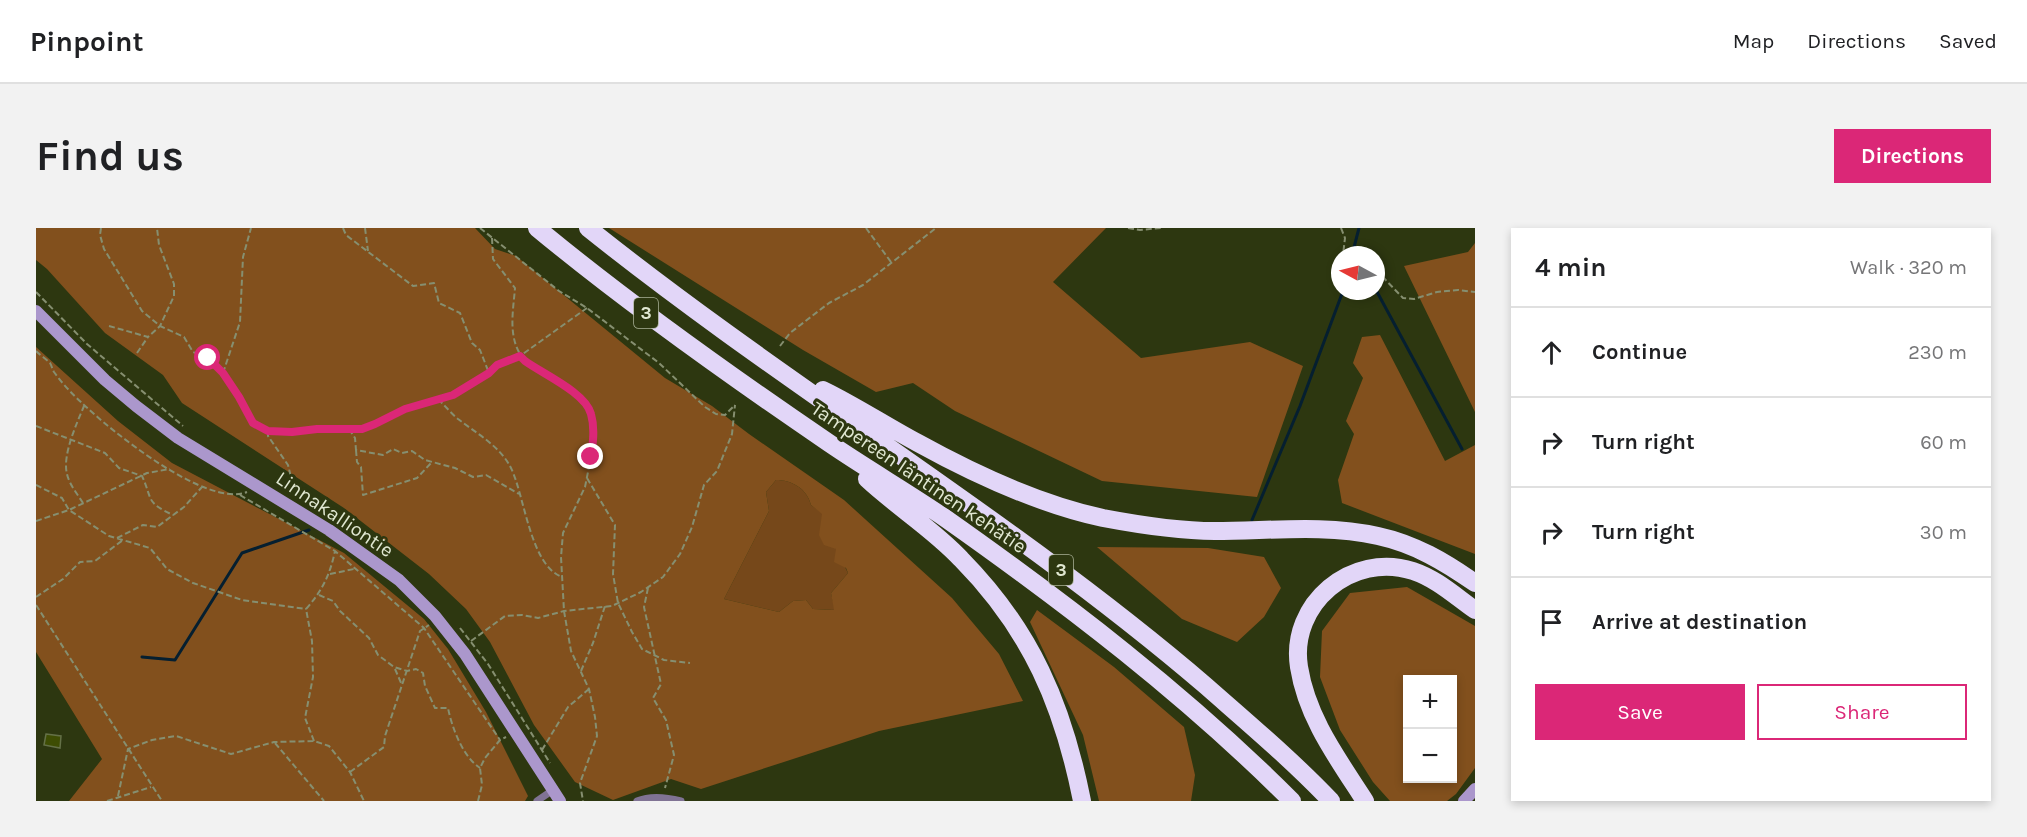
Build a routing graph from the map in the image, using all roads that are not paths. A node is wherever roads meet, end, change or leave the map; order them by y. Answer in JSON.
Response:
{"nodes":[{"id":1,"x":537,"y":228,"type":"edge"},
{"id":2,"x":588,"y":228,"type":"edge"},
{"id":3,"x":36,"y":311,"type":"edge"},
{"id":4,"x":772,"y":364,"type":"junction"},
{"id":5,"x":831,"y":445,"type":"junction"},
{"id":6,"x":1475,"y":583,"type":"edge"},
{"id":7,"x":1475,"y":610,"type":"edge"},
{"id":8,"x":1475,"y":789,"type":"edge"},
{"id":9,"x":553,"y":790,"type":"junction"},
{"id":10,"x":537,"y":801,"type":"edge"},
{"id":11,"x":560,"y":801,"type":"edge"},
{"id":12,"x":637,"y":801,"type":"edge"},
{"id":13,"x":681,"y":801,"type":"edge"},
{"id":14,"x":1082,"y":801,"type":"edge"},
{"id":15,"x":1292,"y":801,"type":"edge"},
{"id":16,"x":1331,"y":801,"type":"edge"},
{"id":17,"x":1365,"y":801,"type":"edge"},
{"id":18,"x":1464,"y":801,"type":"edge"}],
"edges":[{"from":1,"to":5,"type":"highway","name":"Tampereen läntinen kehätie","number":"3"},
{"from":2,"to":4,"type":"highway","name":"Tampereen läntinen kehätie","number":"3"},
{"from":3,"to":9,"type":"main road","name":"Linnakalliontie"},
{"from":4,"to":6,"type":"highway"},
{"from":4,"to":16,"type":"highway","name":"Tampereen läntinen kehätie","number":"3"},
{"from":5,"to":14,"type":"highway"},
{"from":5,"to":15,"type":"highway","name":"Tampereen läntinen kehätie","number":"3"},
{"from":7,"to":17,"type":"highway"},
{"from":8,"to":18,"type":"main road"},
{"from":9,"to":10,"type":"lane"},
{"from":9,"to":11,"type":"main road","name":"Linnakalliontie"},
{"from":12,"to":13,"type":"lane"}]}
